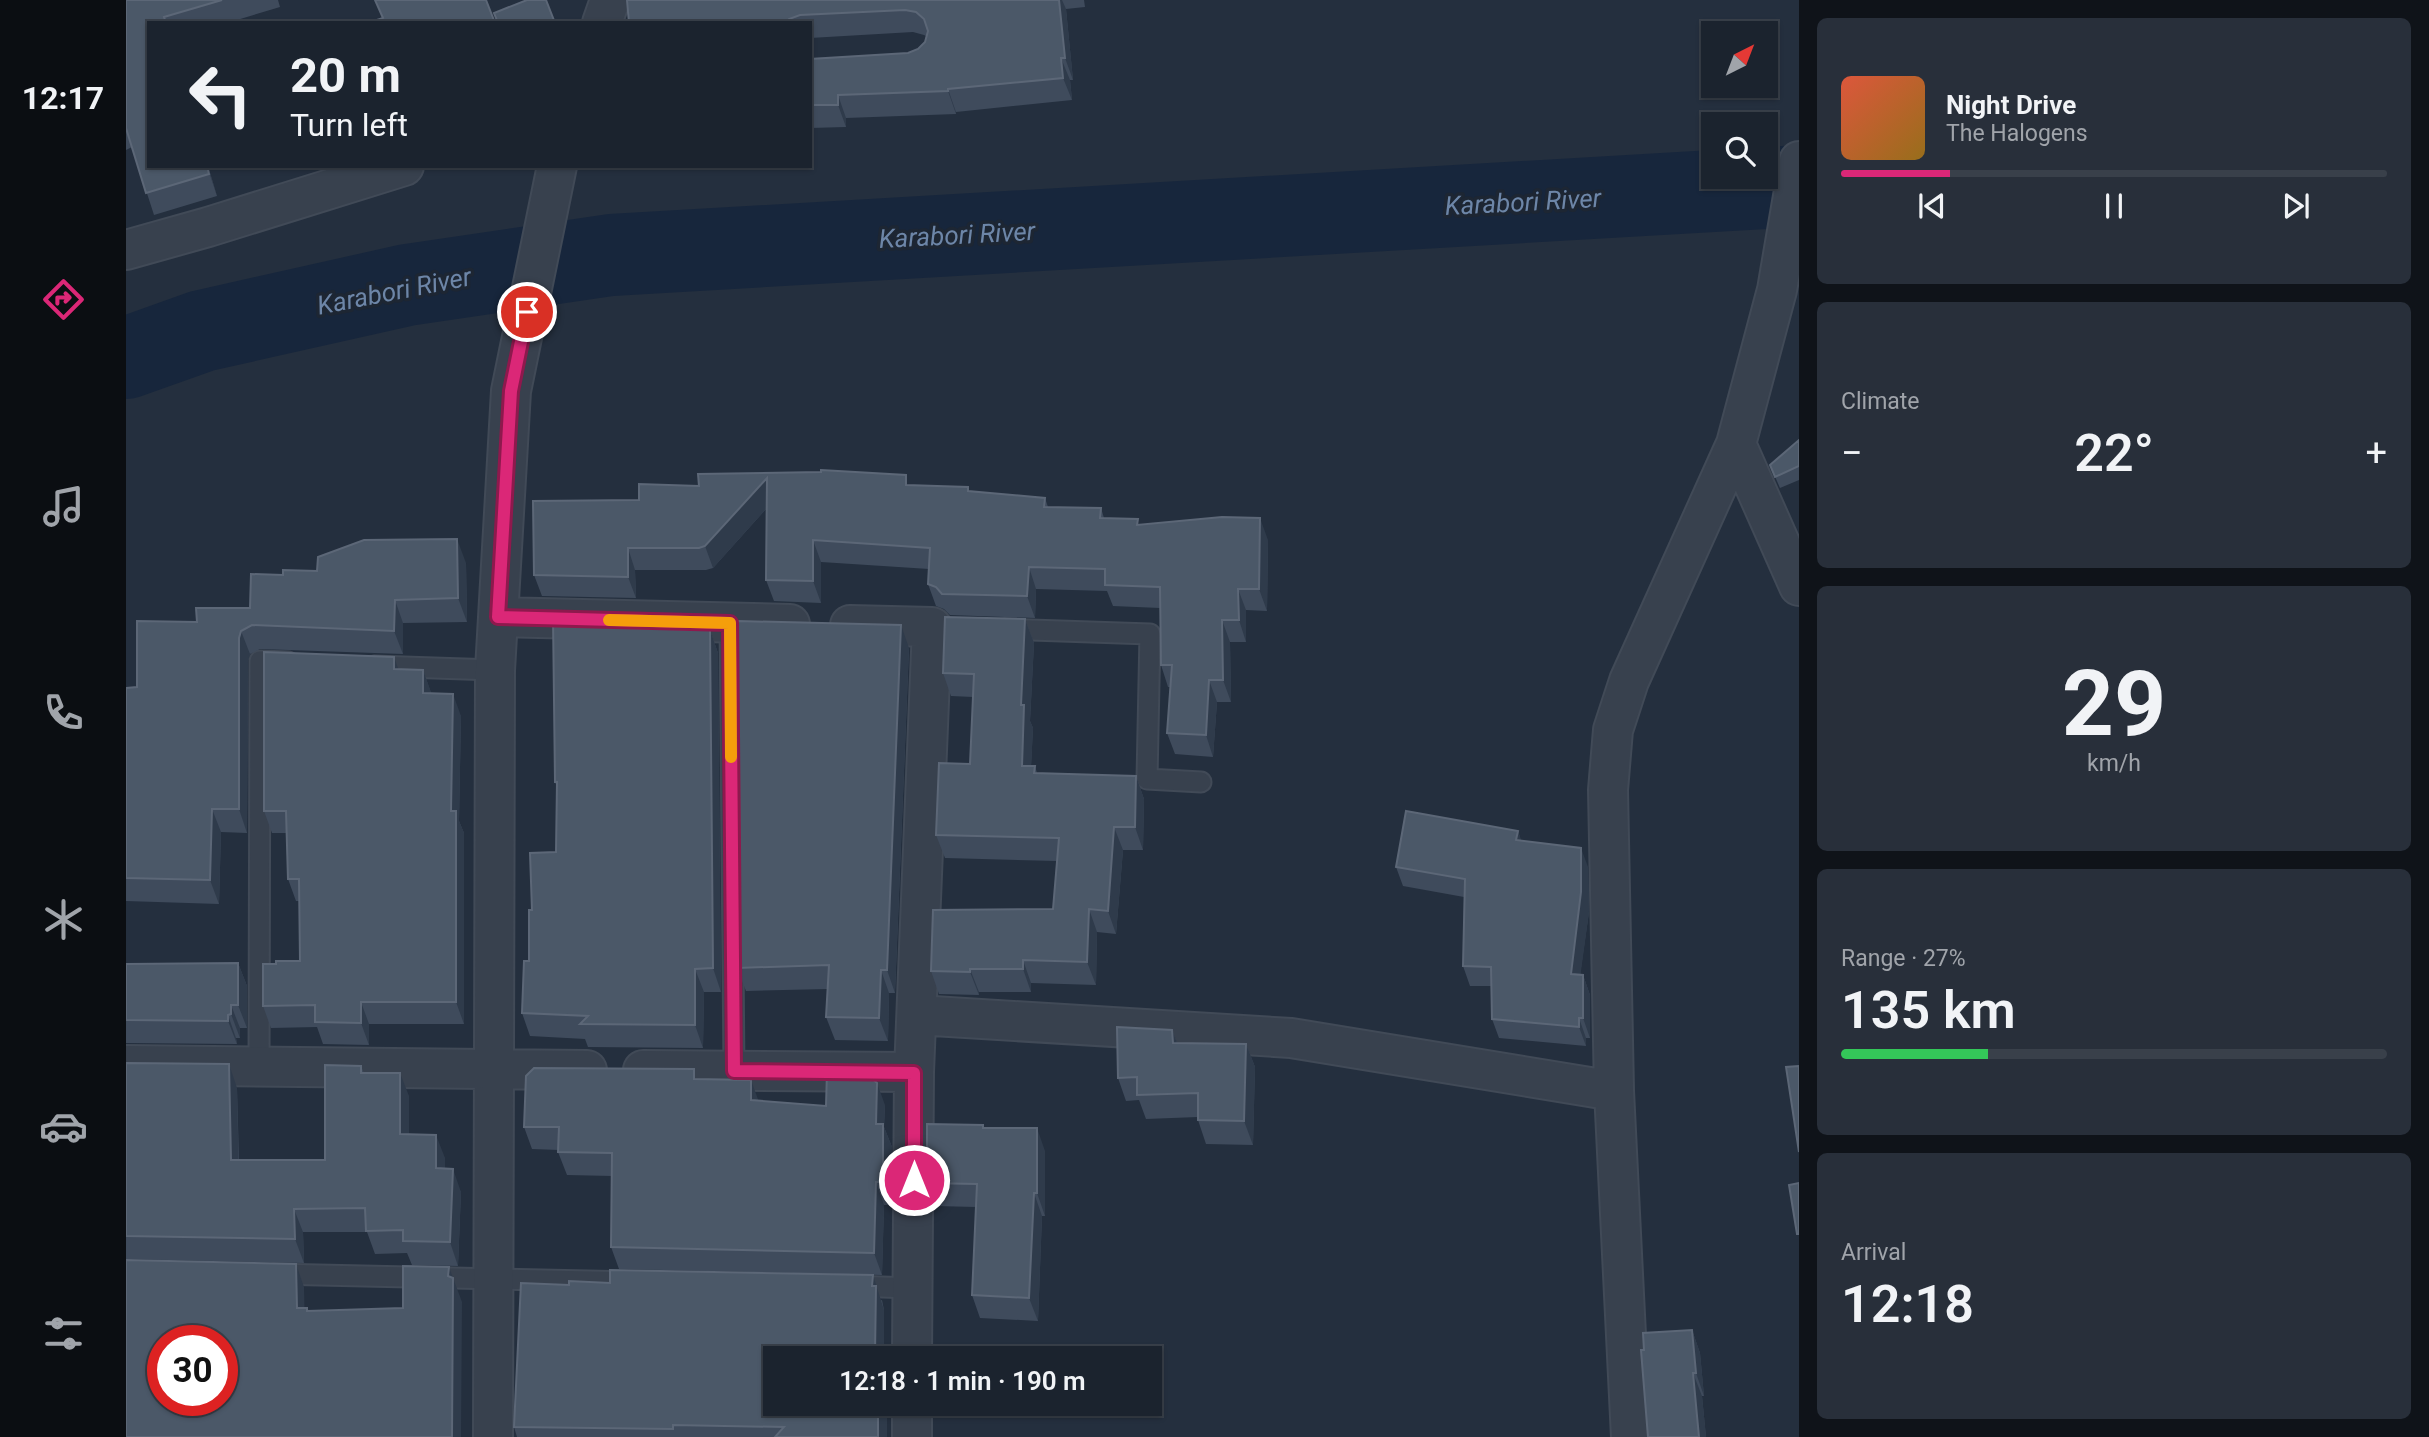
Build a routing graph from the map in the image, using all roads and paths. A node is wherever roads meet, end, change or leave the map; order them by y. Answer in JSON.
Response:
{"nodes":[{"id":1,"x":610,"y":0,"type":"edge"},
{"id":2,"x":603,"y":21,"type":"edge"},
{"id":3,"x":1799,"y":161,"type":"edge"},
{"id":4,"x":398,"y":168,"type":"edge"},
{"id":5,"x":557,"y":168,"type":"edge"},
{"id":6,"x":126,"y":250,"type":"edge"},
{"id":7,"x":1785,"y":285,"type":"edge"},
{"id":8,"x":1736,"y":444,"type":"junction"},
{"id":9,"x":1799,"y":586,"type":"edge"},
{"id":10,"x":498,"y":617,"type":"junction"},
{"id":11,"x":730,"y":623,"type":"junction"},
{"id":12,"x":986,"y":629,"type":"edge"},
{"id":13,"x":302,"y":663,"type":"edge"},
{"id":14,"x":357,"y":665,"type":"edge"},
{"id":15,"x":495,"y":670,"type":"junction"},
{"id":16,"x":1201,"y":782,"type":"dead end"},
{"id":17,"x":917,"y":1015,"type":"junction"},
{"id":18,"x":126,"y":1065,"type":"edge"},
{"id":19,"x":259,"y":1066,"type":"junction"},
{"id":20,"x":493,"y":1069,"type":"junction"},
{"id":21,"x":734,"y":1071,"type":"junction"},
{"id":22,"x":914,"y":1073,"type":"junction"},
{"id":23,"x":1614,"y":1091,"type":"junction"},
{"id":24,"x":262,"y":1274,"type":"edge"},
{"id":25,"x":492,"y":1279,"type":"junction"},
{"id":26,"x":655,"y":1282,"type":"edge"},
{"id":27,"x":831,"y":1286,"type":"edge"},
{"id":28,"x":913,"y":1287,"type":"junction"},
{"id":29,"x":912,"y":1346,"type":"edge"},
{"id":30,"x":912,"y":1416,"type":"edge"},
{"id":31,"x":493,"y":1437,"type":"edge"},
{"id":32,"x":912,"y":1437,"type":"edge"},
{"id":33,"x":1631,"y":1437,"type":"edge"}],
"edges":[{"from":1,"to":2,"type":"street"},
{"from":3,"to":7,"type":"street"},
{"from":4,"to":6,"type":"street"},
{"from":5,"to":10,"type":"street"},
{"from":7,"to":8,"type":"street"},
{"from":8,"to":9,"type":"street"},
{"from":8,"to":23,"type":"street"},
{"from":10,"to":11,"type":"street"},
{"from":10,"to":15,"type":"street"},
{"from":11,"to":17,"type":"street"},
{"from":11,"to":21,"type":"lane"},
{"from":12,"to":16,"type":"lane"},
{"from":13,"to":19,"type":"lane"},
{"from":14,"to":15,"type":"lane"},
{"from":15,"to":20,"type":"street"},
{"from":17,"to":22,"type":"street"},
{"from":17,"to":23,"type":"street"},
{"from":18,"to":19,"type":"street"},
{"from":19,"to":20,"type":"street"},
{"from":20,"to":21,"type":"street"},
{"from":20,"to":25,"type":"street"},
{"from":21,"to":22,"type":"street"},
{"from":22,"to":28,"type":"street"},
{"from":23,"to":33,"type":"street"},
{"from":24,"to":25,"type":"lane"},
{"from":25,"to":26,"type":"lane"},
{"from":25,"to":31,"type":"street"},
{"from":27,"to":28,"type":"lane"},
{"from":28,"to":29,"type":"street"},
{"from":30,"to":32,"type":"street"}]}
